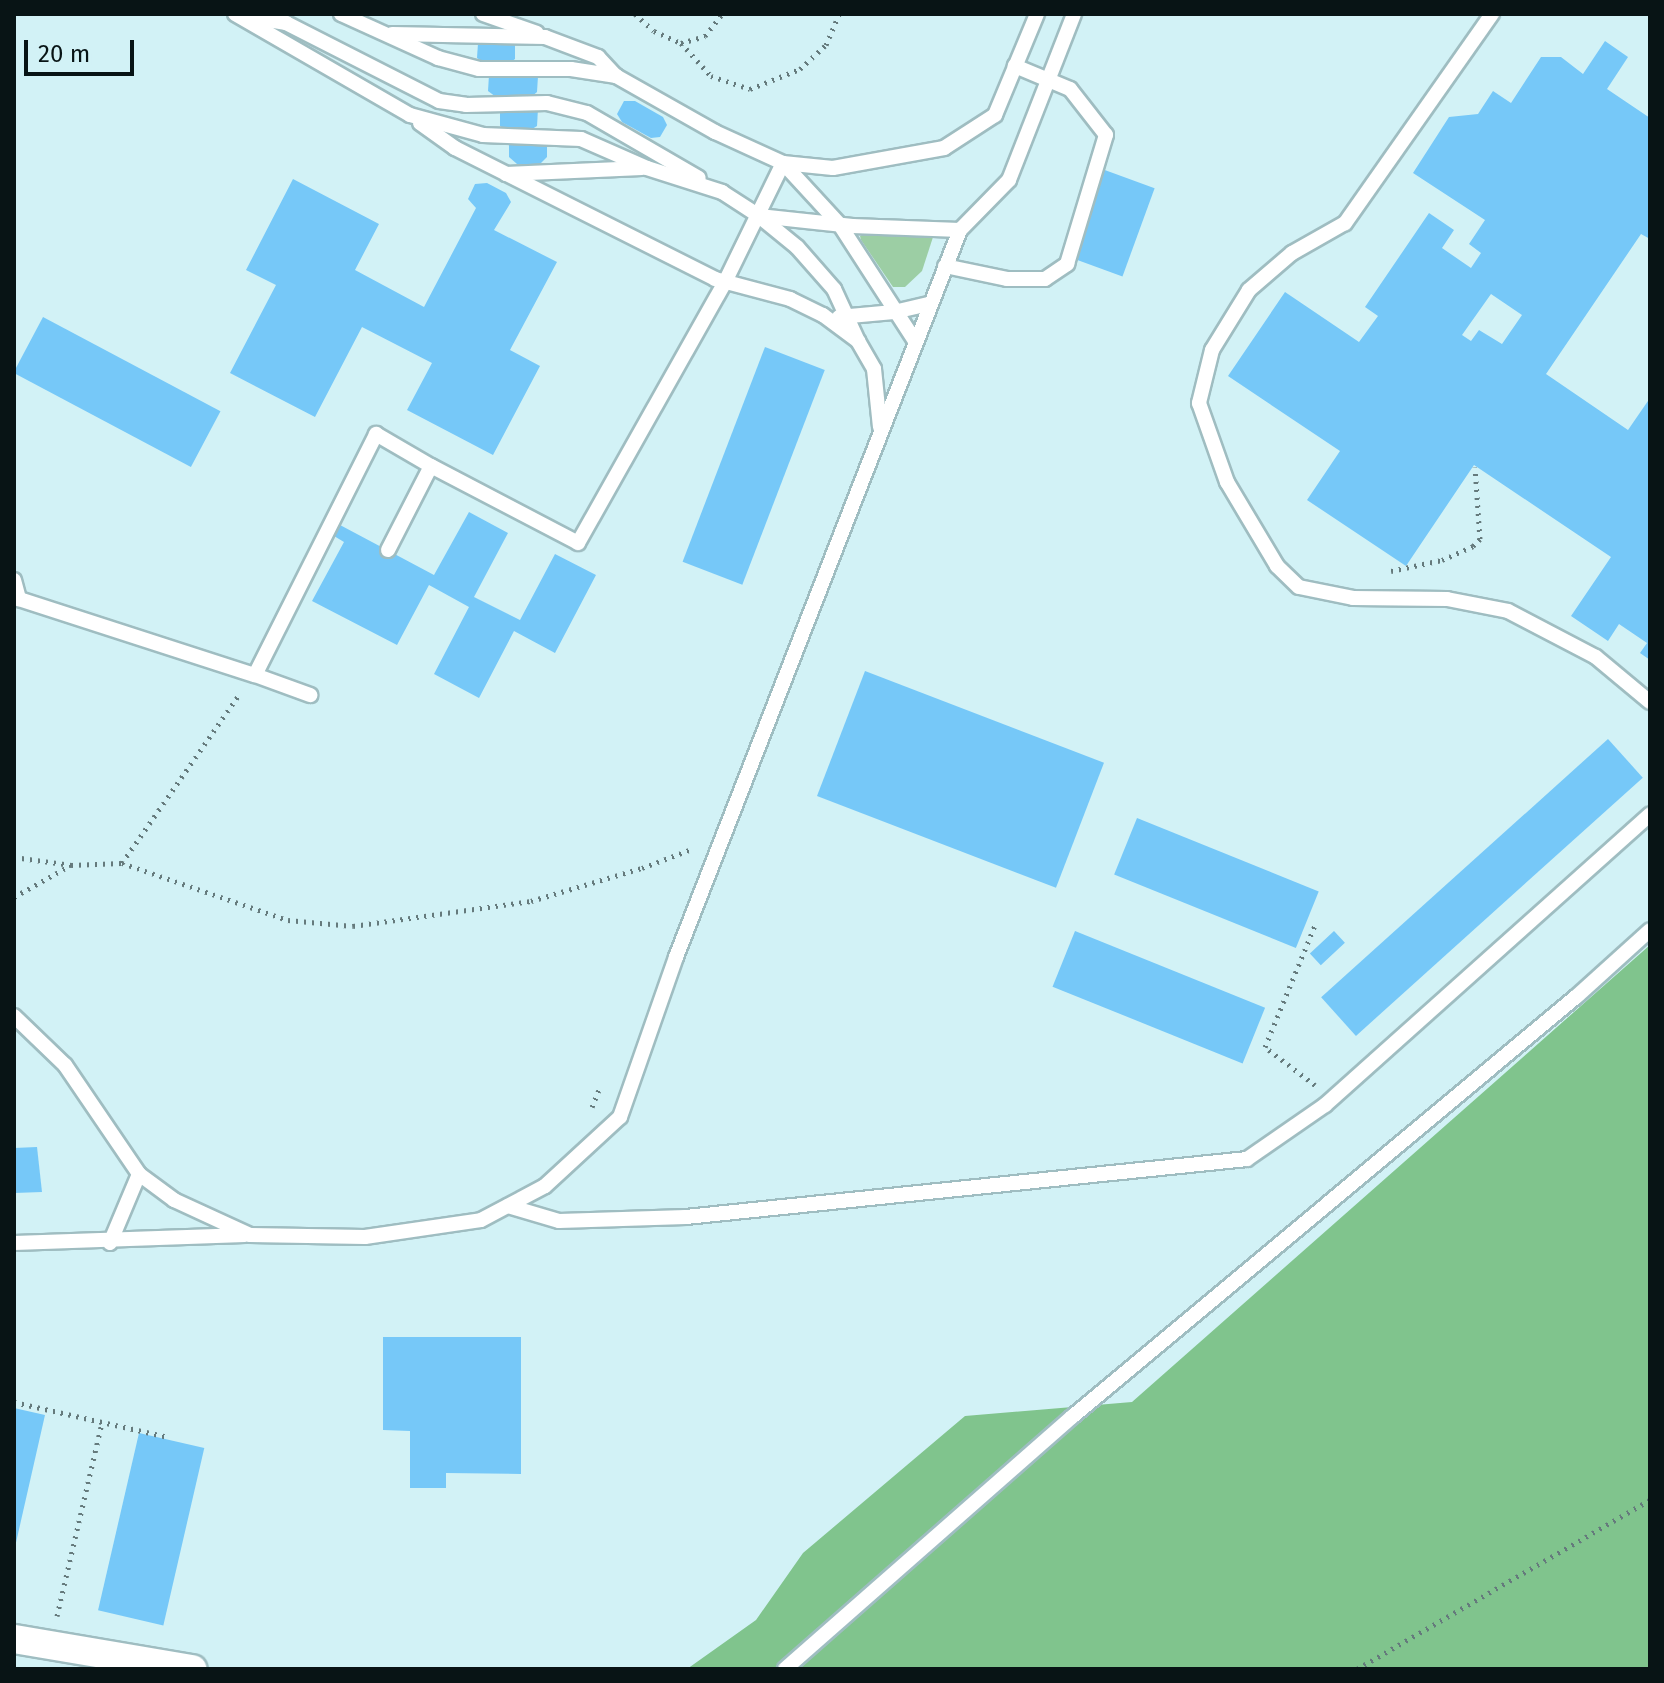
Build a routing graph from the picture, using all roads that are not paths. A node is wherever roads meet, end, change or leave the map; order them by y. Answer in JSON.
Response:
{"nodes":[{"id":1,"x":341,"y":14,"type":"edge"},
{"id":2,"x":483,"y":14,"type":"edge"},
{"id":3,"x":1037,"y":14,"type":"edge"},
{"id":4,"x":1074,"y":14,"type":"edge"},
{"id":5,"x":1500,"y":14,"type":"edge"},
{"id":6,"x":237,"y":15,"type":"edge"},
{"id":7,"x":1488,"y":20,"type":"edge"},
{"id":8,"x":385,"y":34,"type":"junction"},
{"id":9,"x":545,"y":37,"type":"junction"},
{"id":10,"x":1015,"y":66,"type":"junction"},
{"id":11,"x":616,"y":76,"type":"junction"},
{"id":12,"x":1049,"y":79,"type":"junction"},
{"id":13,"x":410,"y":115,"type":"junction"},
{"id":14,"x":783,"y":163,"type":"junction"},
{"id":15,"x":647,"y":168,"type":"junction"},
{"id":16,"x":506,"y":174,"type":"junction"},
{"id":17,"x":722,"y":192,"type":"junction"},
{"id":18,"x":759,"y":216,"type":"junction"},
{"id":19,"x":840,"y":225,"type":"junction"},
{"id":20,"x":960,"y":230,"type":"junction"},
{"id":21,"x":945,"y":266,"type":"junction"},
{"id":22,"x":725,"y":282,"type":"junction"},
{"id":23,"x":929,"y":304,"type":"junction"},
{"id":24,"x":894,"y":312,"type":"junction"},
{"id":25,"x":823,"y":315,"type":"junction"},
{"id":26,"x":847,"y":318,"type":"junction"},
{"id":27,"x":858,"y":341,"type":"junction"},
{"id":28,"x":915,"y":341,"type":"junction"},
{"id":29,"x":880,"y":429,"type":"junction"},
{"id":30,"x":431,"y":466,"type":"junction"},
{"id":31,"x":388,"y":550,"type":"dead end"},
{"id":32,"x":14,"y":580,"type":"edge"},
{"id":33,"x":255,"y":675,"type":"junction"},
{"id":34,"x":310,"y":695,"type":"dead end"},
{"id":35,"x":1650,"y":702,"type":"edge"},
{"id":36,"x":1650,"y":814,"type":"edge"},
{"id":37,"x":1650,"y":930,"type":"edge"},
{"id":38,"x":14,"y":1016,"type":"edge"},
{"id":39,"x":139,"y":1174,"type":"junction"},
{"id":40,"x":508,"y":1206,"type":"junction"},
{"id":41,"x":250,"y":1235,"type":"junction"},
{"id":42,"x":14,"y":1243,"type":"edge"},
{"id":43,"x":110,"y":1243,"type":"junction"},
{"id":44,"x":14,"y":1639,"type":"edge"},
{"id":45,"x":192,"y":1669,"type":"edge"},
{"id":46,"x":785,"y":1669,"type":"edge"}],
"edges":[{"from":1,"to":8,"type":"lane"},
{"from":2,"to":9,"type":"lane"},
{"from":3,"to":10,"type":"lane"},
{"from":4,"to":12,"type":"lane"},
{"from":5,"to":7,"type":"lane"},
{"from":6,"to":13,"type":"lane"},
{"from":6,"to":17,"type":"lane"},
{"from":7,"to":35,"type":"lane"},
{"from":8,"to":9,"type":"lane"},
{"from":8,"to":11,"type":"lane"},
{"from":9,"to":11,"type":"lane"},
{"from":10,"to":12,"type":"lane"},
{"from":10,"to":14,"type":"lane"},
{"from":11,"to":14,"type":"lane"},
{"from":12,"to":20,"type":"lane"},
{"from":12,"to":21,"type":"lane"},
{"from":13,"to":15,"type":"lane"},
{"from":13,"to":16,"type":"lane"},
{"from":14,"to":18,"type":"lane"},
{"from":14,"to":19,"type":"lane"},
{"from":15,"to":16,"type":"lane"},
{"from":15,"to":17,"type":"lane"},
{"from":16,"to":22,"type":"lane"},
{"from":17,"to":18,"type":"lane"},
{"from":18,"to":19,"type":"lane"},
{"from":18,"to":22,"type":"lane"},
{"from":18,"to":26,"type":"lane"},
{"from":19,"to":20,"type":"lane"},
{"from":19,"to":24,"type":"lane"},
{"from":20,"to":21,"type":"lane"},
{"from":21,"to":23,"type":"lane"},
{"from":22,"to":25,"type":"lane"},
{"from":22,"to":30,"type":"lane"},
{"from":23,"to":24,"type":"lane"},
{"from":23,"to":28,"type":"lane"},
{"from":24,"to":26,"type":"lane"},
{"from":24,"to":28,"type":"lane"},
{"from":25,"to":26,"type":"lane"},
{"from":25,"to":27,"type":"lane"},
{"from":26,"to":27,"type":"lane"},
{"from":27,"to":29,"type":"lane"},
{"from":28,"to":29,"type":"lane"},
{"from":29,"to":40,"type":"lane"},
{"from":30,"to":31,"type":"lane"},
{"from":30,"to":33,"type":"lane"},
{"from":32,"to":33,"type":"lane"},
{"from":33,"to":34,"type":"lane"},
{"from":36,"to":40,"type":"lane"},
{"from":37,"to":46,"type":"lane"},
{"from":38,"to":39,"type":"lane"},
{"from":39,"to":41,"type":"lane"},
{"from":39,"to":43,"type":"lane"},
{"from":40,"to":41,"type":"lane"},
{"from":41,"to":43,"type":"lane"},
{"from":42,"to":43,"type":"lane"},
{"from":44,"to":45,"type":"street"}]}
